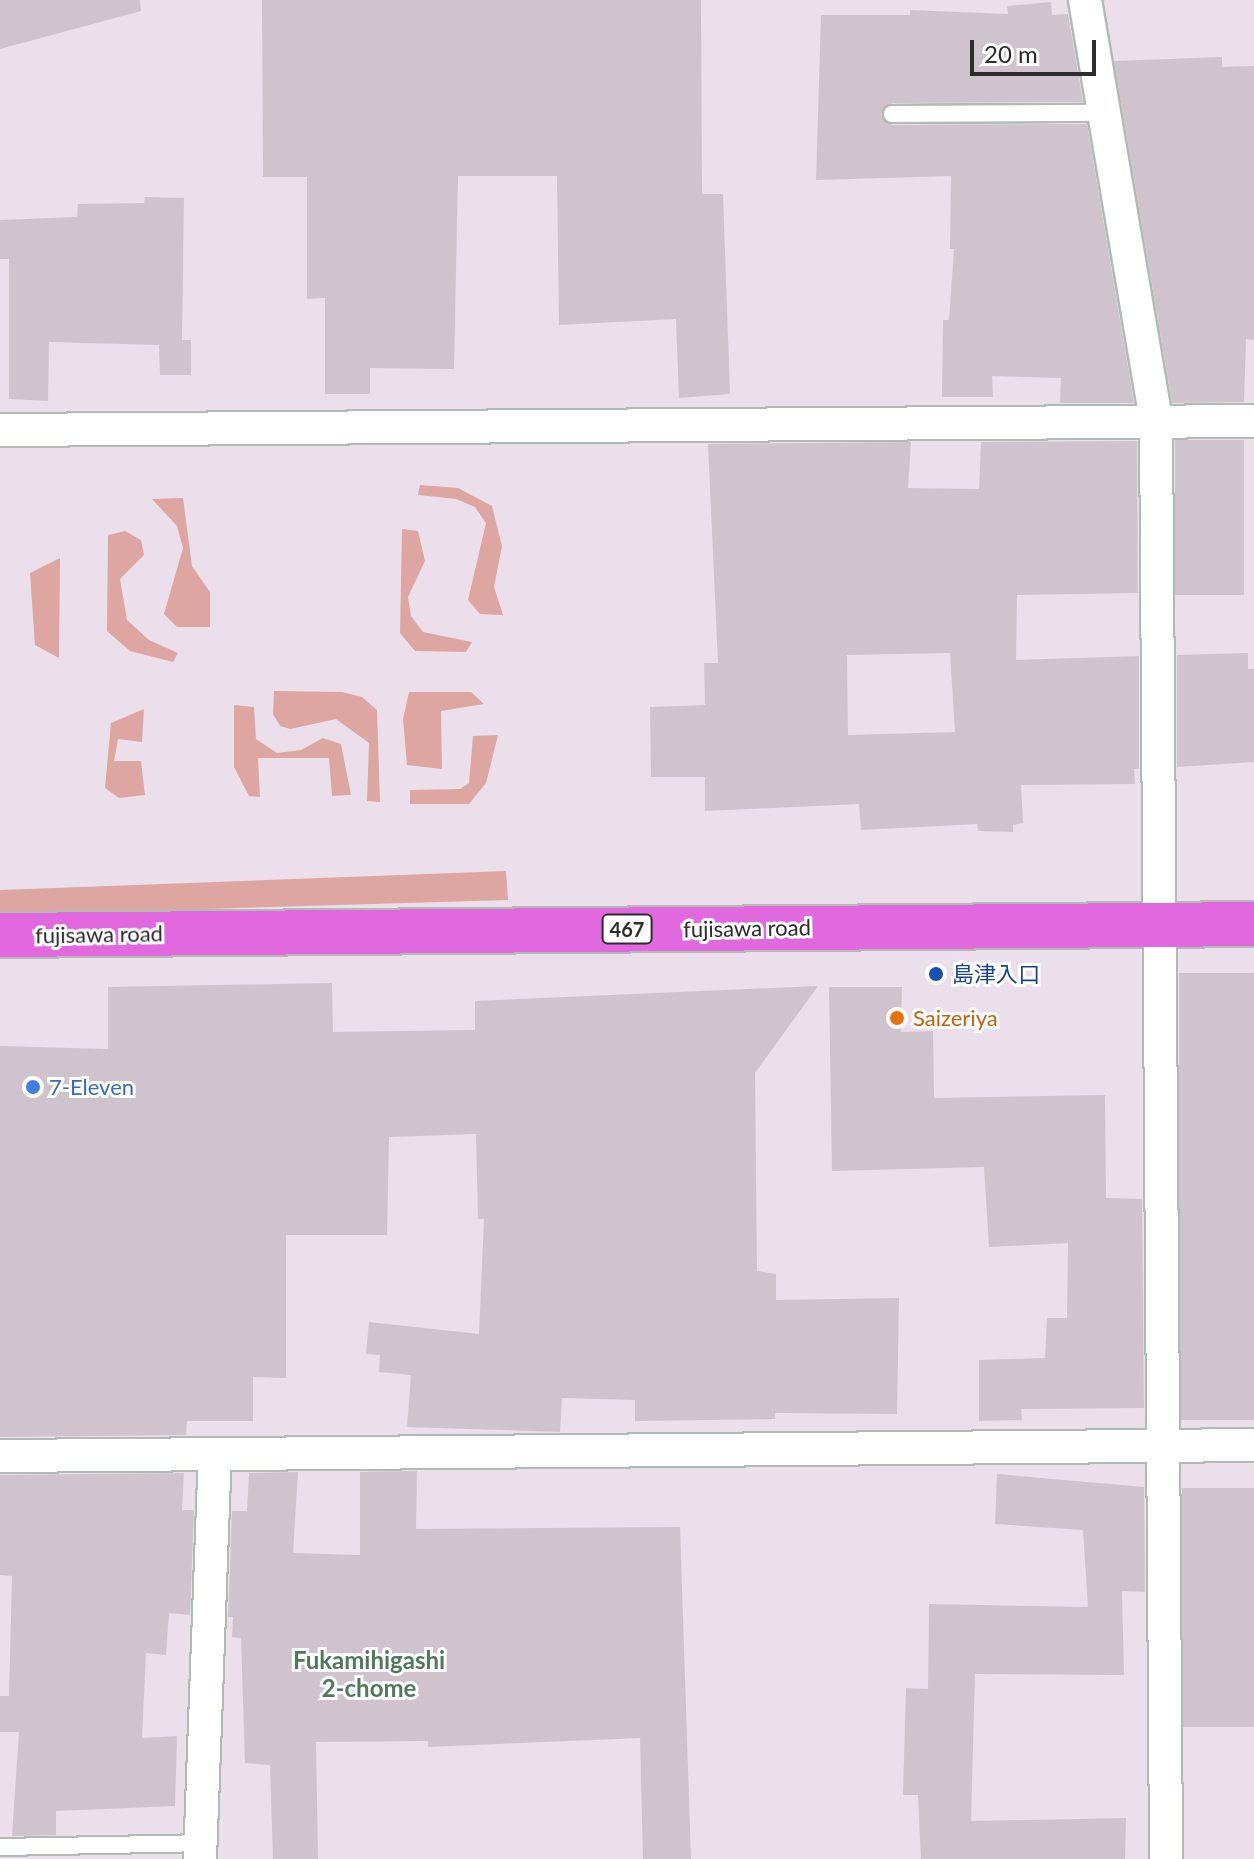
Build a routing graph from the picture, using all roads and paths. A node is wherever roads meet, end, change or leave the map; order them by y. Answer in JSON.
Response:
{"nodes":[{"id":1,"x":1085,"y":0,"type":"edge"},
{"id":2,"x":1102,"y":113,"type":"junction"},
{"id":3,"x":892,"y":114,"type":"dead end"},
{"id":4,"x":1156,"y":421,"type":"junction"},
{"id":5,"x":1254,"y":421,"type":"edge"},
{"id":6,"x":0,"y":430,"type":"edge"},
{"id":7,"x":1254,"y":924,"type":"edge"},
{"id":8,"x":1157,"y":925,"type":"junction"},
{"id":9,"x":0,"y":935,"type":"edge"},
{"id":10,"x":1161,"y":1445,"type":"junction"},
{"id":11,"x":1254,"y":1445,"type":"edge"},
{"id":12,"x":0,"y":1456,"type":"edge"},
{"id":13,"x":215,"y":1456,"type":"junction"},
{"id":14,"x":0,"y":1847,"type":"edge"},
{"id":15,"x":200,"y":1851,"type":"edge"},
{"id":16,"x":1166,"y":1859,"type":"edge"}],
"edges":[{"from":1,"to":2,"type":"street"},
{"from":2,"to":3,"type":"lane"},
{"from":2,"to":4,"type":"street"},
{"from":4,"to":5,"type":"street"},
{"from":4,"to":6,"type":"street"},
{"from":4,"to":8,"type":"street"},
{"from":7,"to":8,"type":"highway","name":"fujisawa road","number":"467"},
{"from":8,"to":9,"type":"highway","name":"fujisawa road","number":"467"},
{"from":8,"to":10,"type":"street"},
{"from":10,"to":11,"type":"street"},
{"from":10,"to":13,"type":"street"},
{"from":10,"to":16,"type":"street"},
{"from":12,"to":13,"type":"street"},
{"from":13,"to":15,"type":"street"},
{"from":14,"to":15,"type":"lane"}]}
